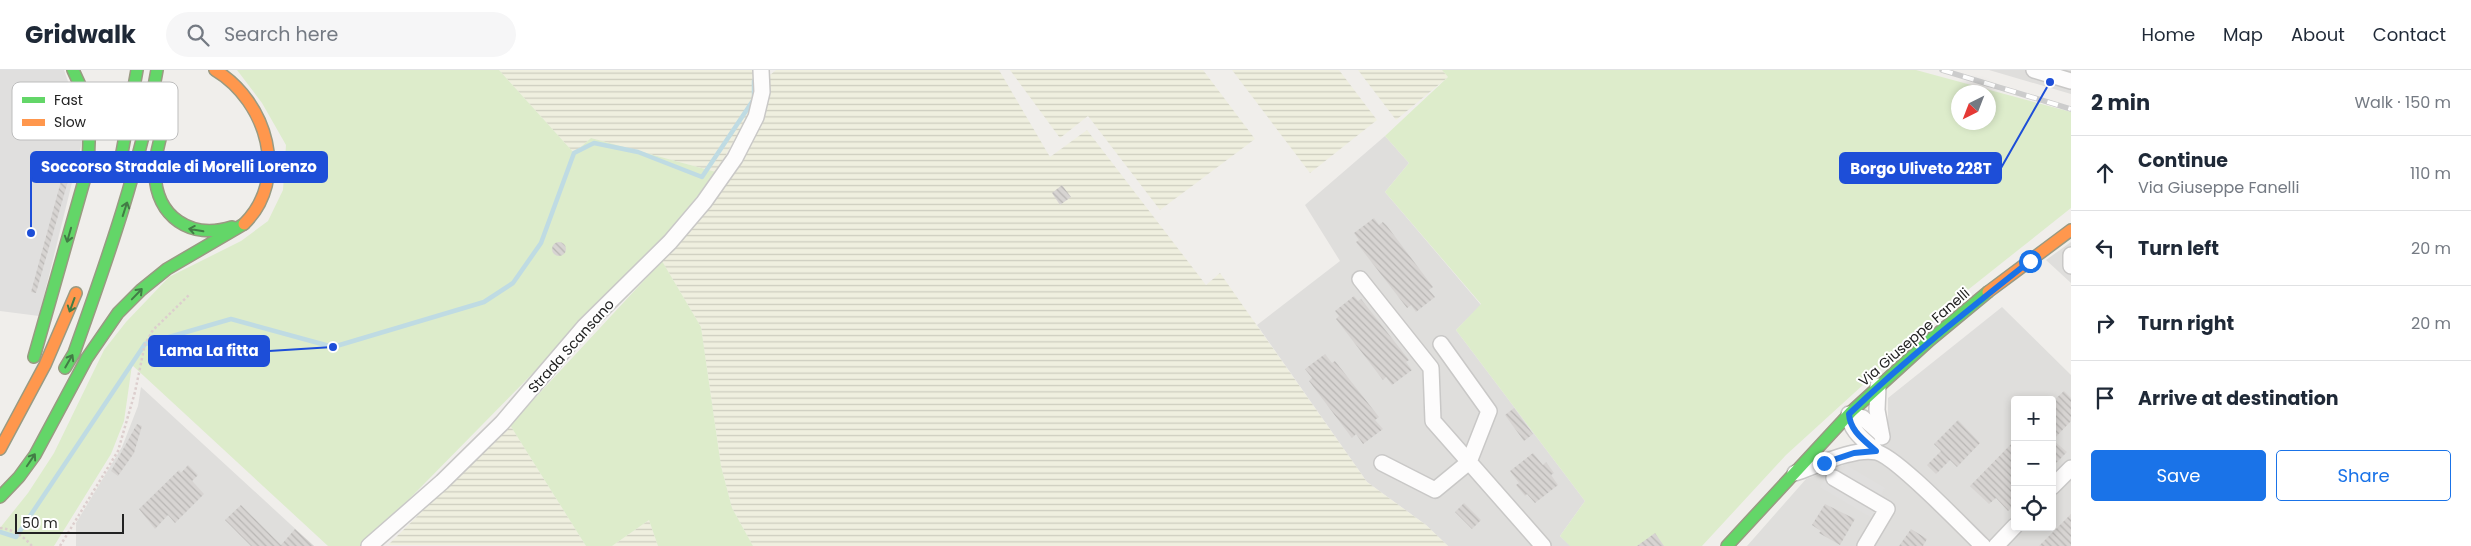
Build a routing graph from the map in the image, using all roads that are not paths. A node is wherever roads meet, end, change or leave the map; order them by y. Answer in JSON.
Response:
{"nodes":[{"id":1,"x":73,"y":70,"type":"edge"},
{"id":2,"x":214,"y":70,"type":"edge"},
{"id":3,"x":762,"y":70,"type":"edge"},
{"id":4,"x":2034,"y":70,"type":"edge"},
{"id":5,"x":2071,"y":81,"type":"edge"},
{"id":6,"x":80,"y":82,"type":"edge"},
{"id":7,"x":91,"y":140,"type":"edge"},
{"id":8,"x":126,"y":140,"type":"edge"},
{"id":9,"x":144,"y":140,"type":"edge"},
{"id":10,"x":159,"y":140,"type":"edge"},
{"id":11,"x":118,"y":167,"type":"dead end"},
{"id":12,"x":244,"y":224,"type":"junction"},
{"id":13,"x":2071,"y":230,"type":"edge"},
{"id":14,"x":2071,"y":255,"type":"edge"},
{"id":15,"x":2071,"y":266,"type":"edge"},
{"id":16,"x":82,"y":278,"type":"dead end"},
{"id":17,"x":1360,"y":278,"type":"dead end"},
{"id":18,"x":1441,"y":344,"type":"dead end"},
{"id":19,"x":59,"y":378,"type":"dead end"},
{"id":20,"x":1878,"y":386,"type":"junction"},
{"id":21,"x":1849,"y":414,"type":"junction"},
{"id":22,"x":0,"y":427,"type":"edge"},
{"id":23,"x":1880,"y":433,"type":"junction"},
{"id":24,"x":0,"y":449,"type":"edge"},
{"id":25,"x":1876,"y":451,"type":"junction"},
{"id":26,"x":1469,"y":462,"type":"junction"},
{"id":27,"x":1895,"y":462,"type":"junction"},
{"id":28,"x":1382,"y":463,"type":"dead end"},
{"id":29,"x":2071,"y":468,"type":"edge"},
{"id":30,"x":1795,"y":473,"type":"junction"},
{"id":31,"x":1834,"y":478,"type":"dead end"},
{"id":32,"x":2053,"y":486,"type":"edge"},
{"id":33,"x":0,"y":497,"type":"edge"},
{"id":34,"x":2011,"y":530,"type":"edge"},
{"id":35,"x":370,"y":546,"type":"edge"},
{"id":36,"x":1543,"y":546,"type":"edge"},
{"id":37,"x":1727,"y":546,"type":"edge"},
{"id":38,"x":1865,"y":546,"type":"edge"},
{"id":39,"x":1983,"y":546,"type":"edge"},
{"id":40,"x":1996,"y":546,"type":"edge"}],
"edges":[{"from":1,"to":6,"type":"main road","one_way":true},
{"from":2,"to":12,"type":"main road"},
{"from":3,"to":35,"type":"street","name":"Strada Scansano"},
{"from":4,"to":5,"type":"street"},
{"from":7,"to":22,"type":"main road","one_way":true},
{"from":8,"to":11,"type":"main road"},
{"from":19,"to":9,"type":"main road","one_way":true},
{"from":12,"to":10,"type":"main road","one_way":true},
{"from":33,"to":12,"type":"main road","one_way":true},
{"from":13,"to":20,"type":"main road","name":"Via Giuseppe Fanelli"},
{"from":14,"to":15,"type":"street"},
{"from":16,"to":24,"type":"main road","one_way":true},
{"from":17,"to":26,"type":"street"},
{"from":18,"to":26,"type":"street"},
{"from":20,"to":21,"type":"main road","name":"Via Giuseppe Fanelli"},
{"from":20,"to":23,"type":"street"},
{"from":21,"to":23,"type":"street"},
{"from":21,"to":25,"type":"street"},
{"from":21,"to":30,"type":"main road","name":"Via Giuseppe Fanelli"},
{"from":23,"to":27,"type":"street"},
{"from":25,"to":27,"type":"street"},
{"from":25,"to":30,"type":"street"},
{"from":26,"to":28,"type":"street"},
{"from":26,"to":36,"type":"street"},
{"from":27,"to":39,"type":"street"},
{"from":29,"to":32,"type":"street"},
{"from":30,"to":37,"type":"main road","name":"Via Giuseppe Fanelli"},
{"from":31,"to":38,"type":"street"},
{"from":34,"to":40,"type":"street"}]}
